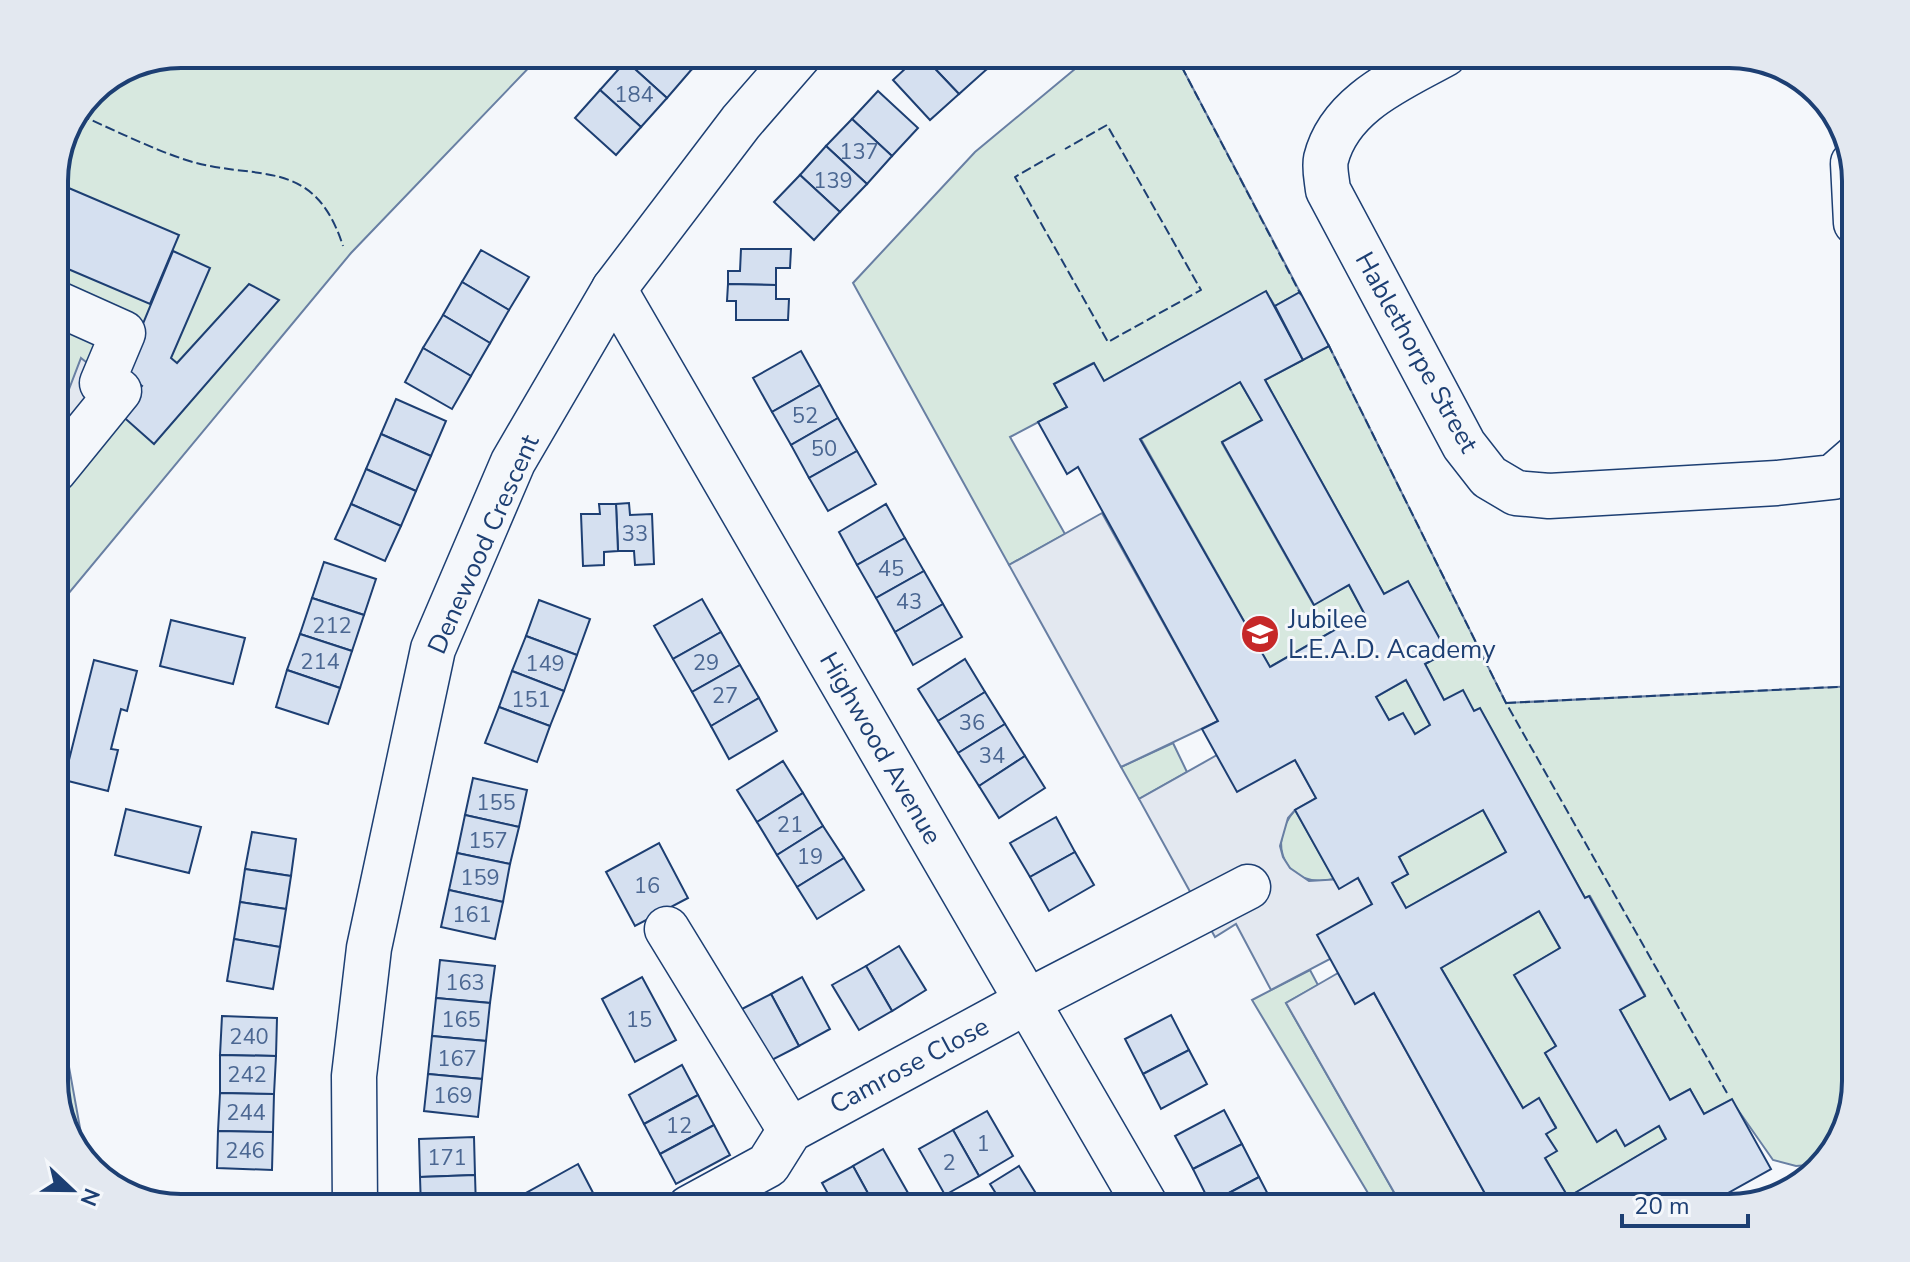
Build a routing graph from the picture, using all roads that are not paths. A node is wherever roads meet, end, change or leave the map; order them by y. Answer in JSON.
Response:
{"nodes":[{"id":1,"x":788,"y":68,"type":"edge"},
{"id":2,"x":1419,"y":68,"type":"edge"},
{"id":3,"x":614,"y":289,"type":"junction"},
{"id":4,"x":68,"y":308,"type":"edge"},
{"id":5,"x":68,"y":454,"type":"edge"},
{"id":6,"x":1842,"y":469,"type":"edge"},
{"id":7,"x":1248,"y":887,"type":"dead end"},
{"id":8,"x":667,"y":929,"type":"dead end"},
{"id":9,"x":1028,"y":1001,"type":"junction"},
{"id":10,"x":790,"y":1130,"type":"junction"},
{"id":11,"x":355,"y":1194,"type":"edge"},
{"id":12,"x":715,"y":1194,"type":"edge"},
{"id":13,"x":1139,"y":1194,"type":"edge"}],
"edges":[{"from":1,"to":3,"type":"street","name":"Denewood Crescent"},
{"from":2,"to":6,"type":"street","name":"Hablethorpe Street"},
{"from":3,"to":9,"type":"street","name":"Highwood Avenue"},
{"from":3,"to":11,"type":"street","name":"Denewood Crescent"},
{"from":4,"to":5,"type":"street"},
{"from":7,"to":9,"type":"street","name":"Camrose Close"},
{"from":8,"to":10,"type":"street"},
{"from":9,"to":10,"type":"street","name":"Camrose Close"},
{"from":9,"to":13,"type":"street","name":"Highwood Avenue"},
{"from":10,"to":12,"type":"street","name":"Camrose Close"}]}
